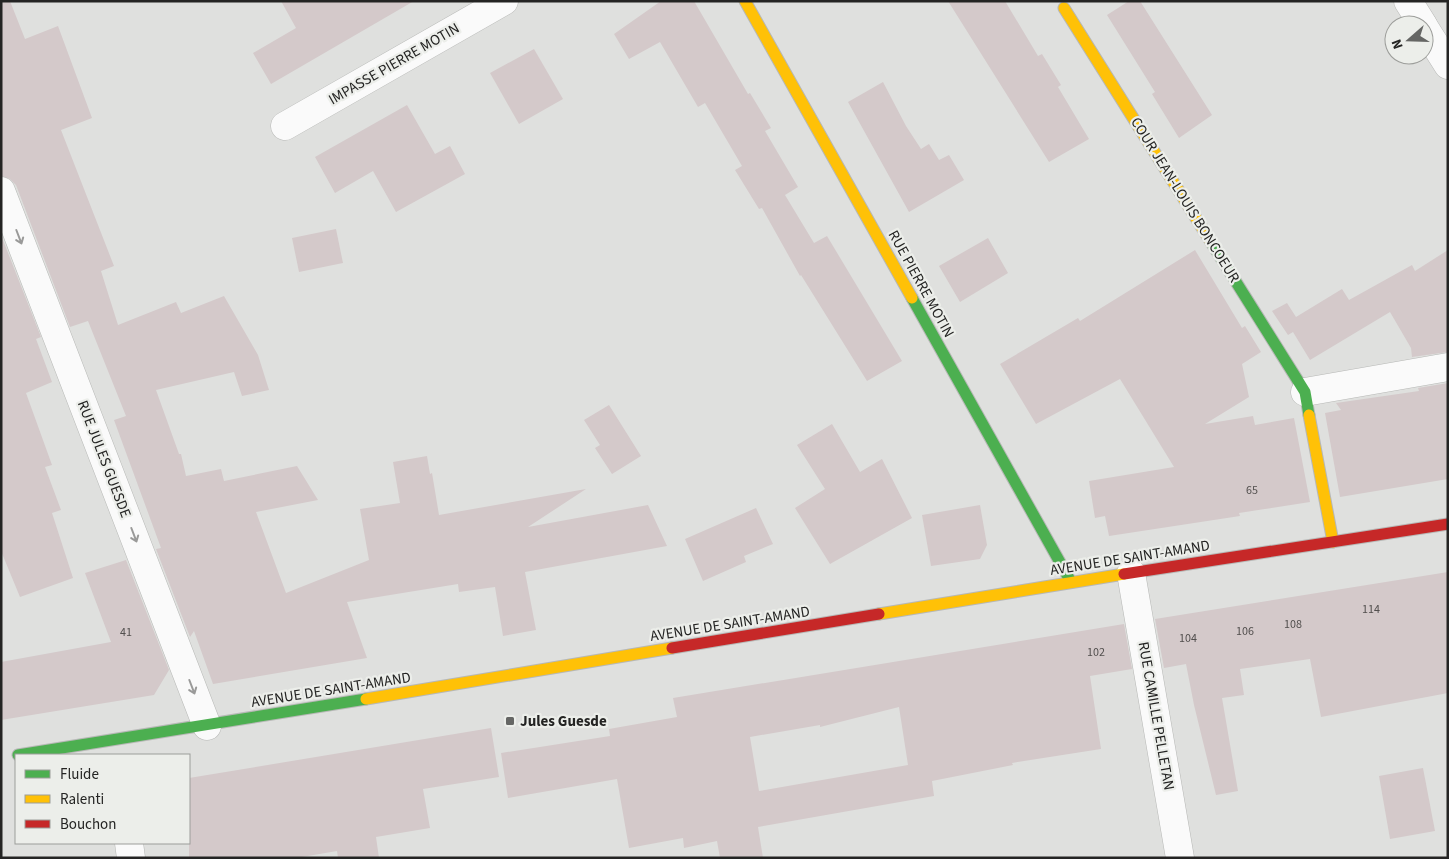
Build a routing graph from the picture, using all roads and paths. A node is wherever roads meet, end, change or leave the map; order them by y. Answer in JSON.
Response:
{"nodes":[{"id":1,"x":504,"y":1,"type":"edge"},
{"id":2,"x":745,"y":1,"type":"edge"},
{"id":3,"x":1408,"y":1,"type":"edge"},
{"id":4,"x":1064,"y":8,"type":"dead end"},
{"id":5,"x":1417,"y":15,"type":"edge"},
{"id":6,"x":1434,"y":42,"type":"edge"},
{"id":7,"x":1448,"y":65,"type":"edge"},
{"id":8,"x":285,"y":126,"type":"dead end"},
{"id":9,"x":1,"y":191,"type":"edge"},
{"id":10,"x":1448,"y":367,"type":"edge"},
{"id":11,"x":1305,"y":392,"type":"junction"},
{"id":12,"x":1448,"y":524,"type":"edge"},
{"id":13,"x":1333,"y":542,"type":"junction"},
{"id":14,"x":1131,"y":573,"type":"junction"},
{"id":15,"x":1071,"y":582,"type":"junction"},
{"id":16,"x":207,"y":726,"type":"junction"},
{"id":17,"x":113,"y":748,"type":"edge"},
{"id":18,"x":39,"y":754,"type":"edge"},
{"id":19,"x":129,"y":844,"type":"edge"},
{"id":20,"x":131,"y":858,"type":"edge"},
{"id":21,"x":1180,"y":858,"type":"edge"}],
"edges":[{"from":1,"to":8,"type":"street","name":"IMPASSE PIERRE MOTIN"},
{"from":2,"to":15,"type":"main road","name":"RUE PIERRE MOTIN"},
{"from":3,"to":5,"type":"street"},
{"from":4,"to":11,"type":"main road","name":"COUR JEAN-LOUIS BONCOEUR"},
{"from":6,"to":7,"type":"street"},
{"from":9,"to":16,"type":"street","name":"RUE JULES GUESDE","one_way":true},
{"from":10,"to":11,"type":"street"},
{"from":11,"to":13,"type":"main road","name":"COUR JEAN-LOUIS BONCOEUR"},
{"from":12,"to":13,"type":"main road","name":"AVENUE DE SAINT-AMAND"},
{"from":13,"to":14,"type":"main road","name":"AVENUE DE SAINT-AMAND"},
{"from":14,"to":15,"type":"main road","name":"AVENUE DE SAINT-AMAND"},
{"from":14,"to":21,"type":"street","name":"RUE CAMILLE PELLETAN"},
{"from":15,"to":16,"type":"main road","name":"AVENUE DE SAINT-AMAND"},
{"from":16,"to":17,"type":"main road","name":"AVENUE DE SAINT-AMAND"},
{"from":17,"to":18,"type":"main road","name":"AVENUE DE SAINT-AMAND"},
{"from":19,"to":20,"type":"street"}]}
